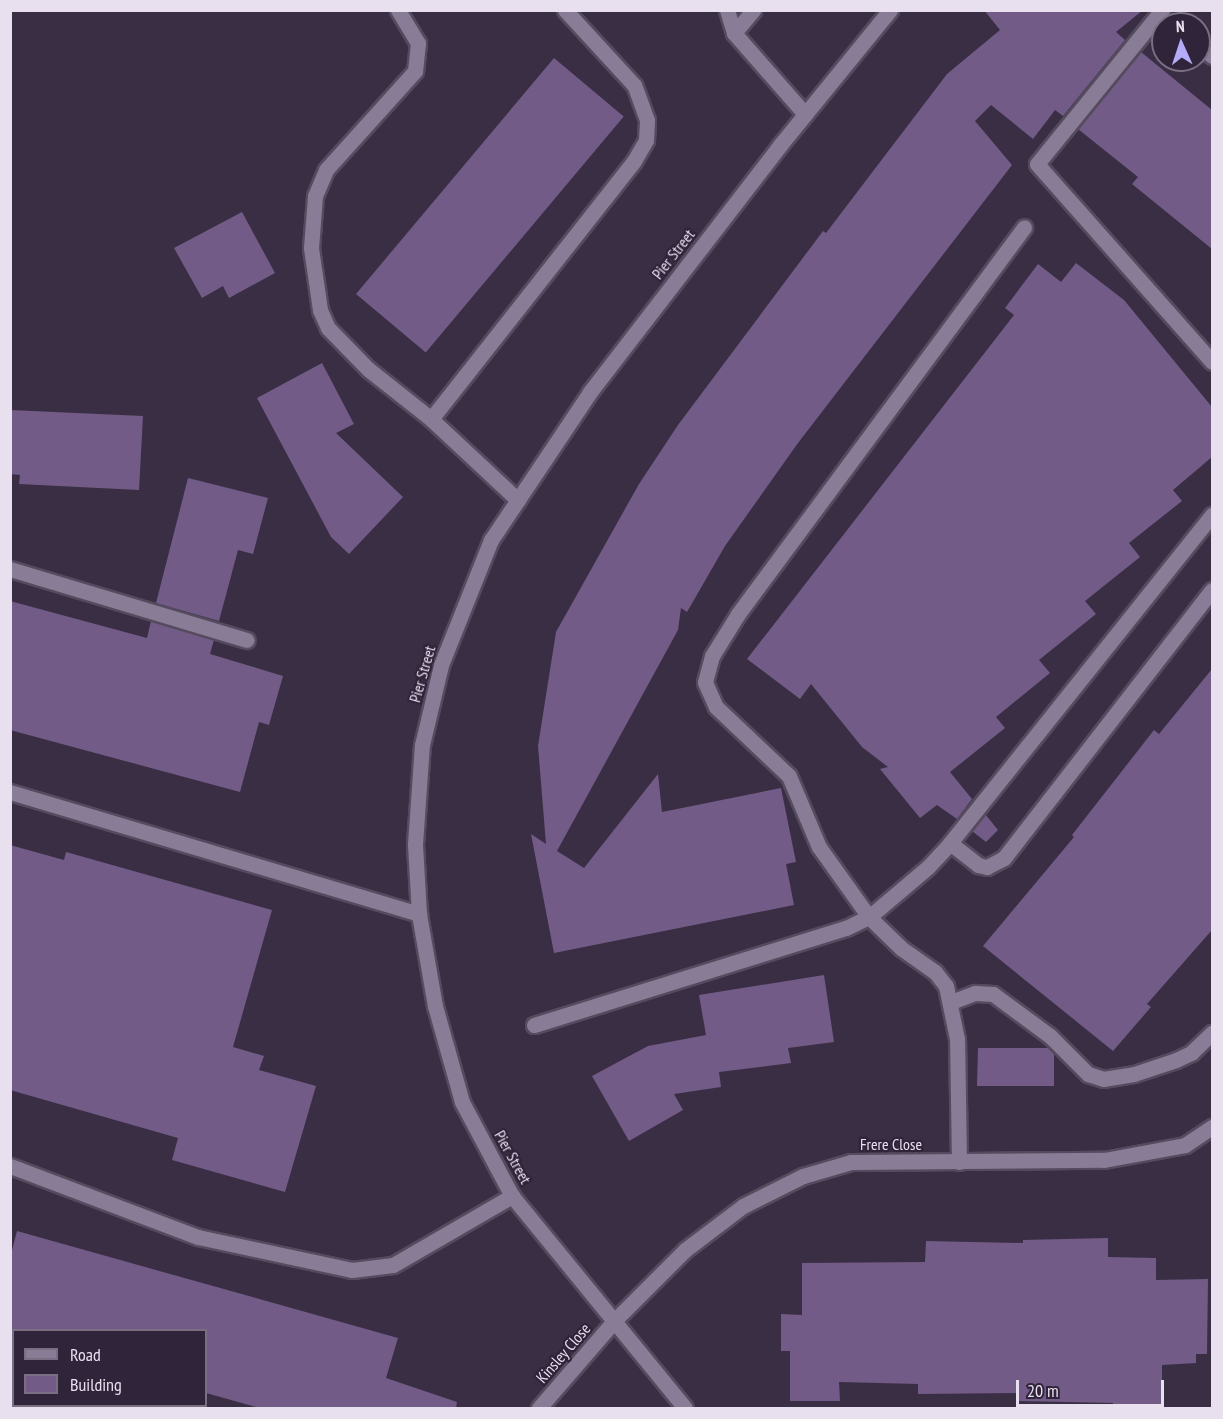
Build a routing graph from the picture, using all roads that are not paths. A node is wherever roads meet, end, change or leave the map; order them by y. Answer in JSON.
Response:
{"nodes":[{"id":1,"x":398,"y":10,"type":"edge"},
{"id":2,"x":565,"y":10,"type":"edge"},
{"id":3,"x":727,"y":10,"type":"edge"},
{"id":4,"x":753,"y":10,"type":"edge"},
{"id":5,"x":890,"y":10,"type":"edge"},
{"id":6,"x":1151,"y":21,"type":"edge"},
{"id":7,"x":734,"y":33,"type":"junction"},
{"id":8,"x":805,"y":114,"type":"junction"},
{"id":9,"x":1024,"y":227,"type":"dead end"},
{"id":10,"x":1212,"y":362,"type":"edge"},
{"id":11,"x":431,"y":419,"type":"junction"},
{"id":12,"x":518,"y":500,"type":"junction"},
{"id":13,"x":1212,"y":515,"type":"edge"},
{"id":14,"x":10,"y":570,"type":"edge"},
{"id":15,"x":1212,"y":590,"type":"edge"},
{"id":16,"x":247,"y":640,"type":"dead end"},
{"id":17,"x":10,"y":792,"type":"edge"},
{"id":18,"x":950,"y":843,"type":"junction"},
{"id":19,"x":419,"y":914,"type":"junction"},
{"id":20,"x":869,"y":917,"type":"junction"},
{"id":21,"x":951,"y":1002,"type":"junction"},
{"id":22,"x":534,"y":1025,"type":"dead end"},
{"id":23,"x":1212,"y":1033,"type":"edge"},
{"id":24,"x":1212,"y":1127,"type":"edge"},
{"id":25,"x":959,"y":1162,"type":"junction"},
{"id":26,"x":10,"y":1166,"type":"edge"},
{"id":27,"x":512,"y":1196,"type":"junction"},
{"id":28,"x":615,"y":1320,"type":"junction"},
{"id":29,"x":539,"y":1408,"type":"edge"},
{"id":30,"x":685,"y":1408,"type":"edge"}],
"edges":[{"from":1,"to":11,"type":"street"},
{"from":2,"to":11,"type":"street"},
{"from":3,"to":7,"type":"street"},
{"from":4,"to":7,"type":"street"},
{"from":5,"to":8,"type":"street","name":"Pier Street"},
{"from":6,"to":10,"type":"street"},
{"from":7,"to":8,"type":"street"},
{"from":8,"to":12,"type":"street","name":"Pier Street"},
{"from":9,"to":20,"type":"street"},
{"from":11,"to":12,"type":"street"},
{"from":12,"to":19,"type":"street","name":"Pier Street"},
{"from":13,"to":18,"type":"street"},
{"from":14,"to":16,"type":"street"},
{"from":15,"to":18,"type":"street"},
{"from":17,"to":19,"type":"street"},
{"from":18,"to":20,"type":"street"},
{"from":19,"to":27,"type":"street","name":"Pier Street"},
{"from":20,"to":21,"type":"street"},
{"from":20,"to":22,"type":"street"},
{"from":21,"to":23,"type":"street"},
{"from":21,"to":25,"type":"street"},
{"from":24,"to":25,"type":"street","name":"Frere Close"},
{"from":25,"to":28,"type":"street","name":"Frere Close"},
{"from":26,"to":27,"type":"street"},
{"from":27,"to":28,"type":"street","name":"Pier Street"},
{"from":28,"to":29,"type":"street","name":"Kinsley Close"},
{"from":28,"to":30,"type":"street","name":"Pier Street"}]}
